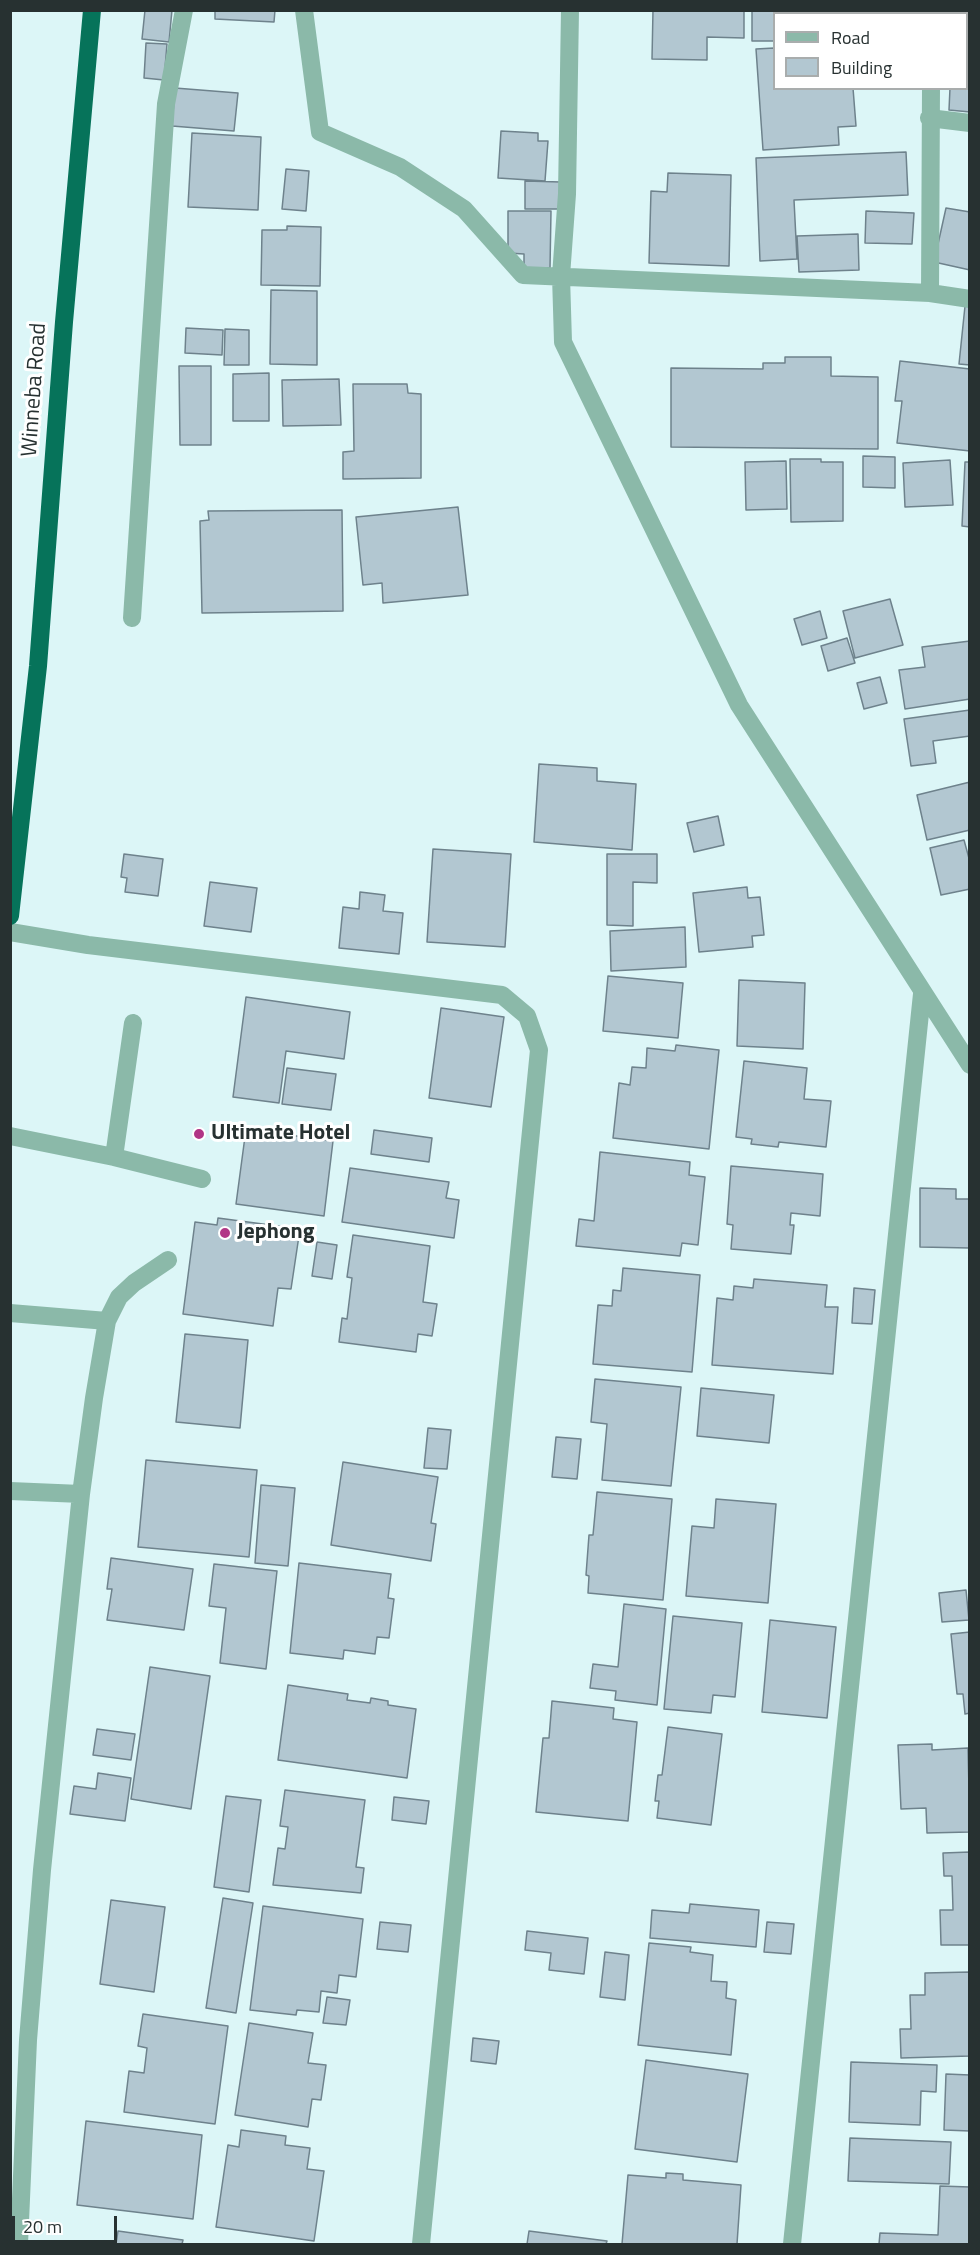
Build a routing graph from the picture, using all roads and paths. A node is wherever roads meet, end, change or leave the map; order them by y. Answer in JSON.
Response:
{"nodes":[{"id":1,"x":92,"y":10,"type":"edge"},
{"id":2,"x":184,"y":10,"type":"edge"},
{"id":3,"x":304,"y":10,"type":"edge"},
{"id":4,"x":570,"y":10,"type":"edge"},
{"id":5,"x":931,"y":90,"type":"edge"},
{"id":6,"x":929,"y":118,"type":"junction"},
{"id":7,"x":969,"y":123,"type":"edge"},
{"id":8,"x":561,"y":276,"type":"junction"},
{"id":9,"x":930,"y":293,"type":"junction"},
{"id":10,"x":969,"y":299,"type":"edge"},
{"id":11,"x":132,"y":618,"type":"dead end"},
{"id":12,"x":10,"y":916,"type":"edge"},
{"id":13,"x":10,"y":932,"type":"edge"},
{"id":14,"x":922,"y":994,"type":"junction"},
{"id":15,"x":133,"y":1023,"type":"dead end"},
{"id":16,"x":969,"y":1065,"type":"edge"},
{"id":17,"x":10,"y":1136,"type":"edge"},
{"id":18,"x":114,"y":1157,"type":"junction"},
{"id":19,"x":202,"y":1179,"type":"dead end"},
{"id":20,"x":168,"y":1260,"type":"dead end"},
{"id":21,"x":10,"y":1313,"type":"edge"},
{"id":22,"x":107,"y":1322,"type":"junction"},
{"id":23,"x":10,"y":1491,"type":"edge"},
{"id":24,"x":81,"y":1494,"type":"junction"},
{"id":25,"x":19,"y":2244,"type":"edge"},
{"id":26,"x":421,"y":2244,"type":"edge"},
{"id":27,"x":792,"y":2244,"type":"edge"}],
"edges":[{"from":1,"to":12,"type":"highway","name":"Winneba Road"},
{"from":2,"to":11,"type":"street"},
{"from":3,"to":8,"type":"street"},
{"from":4,"to":8,"type":"street"},
{"from":5,"to":6,"type":"street"},
{"from":6,"to":7,"type":"street"},
{"from":6,"to":9,"type":"street"},
{"from":8,"to":9,"type":"street"},
{"from":8,"to":14,"type":"street"},
{"from":9,"to":10,"type":"street"},
{"from":13,"to":26,"type":"street"},
{"from":14,"to":16,"type":"street"},
{"from":14,"to":27,"type":"street"},
{"from":15,"to":18,"type":"street"},
{"from":17,"to":18,"type":"street"},
{"from":18,"to":19,"type":"street"},
{"from":20,"to":22,"type":"street"},
{"from":21,"to":22,"type":"street"},
{"from":22,"to":24,"type":"street"},
{"from":23,"to":24,"type":"street"},
{"from":24,"to":25,"type":"street"}]}
